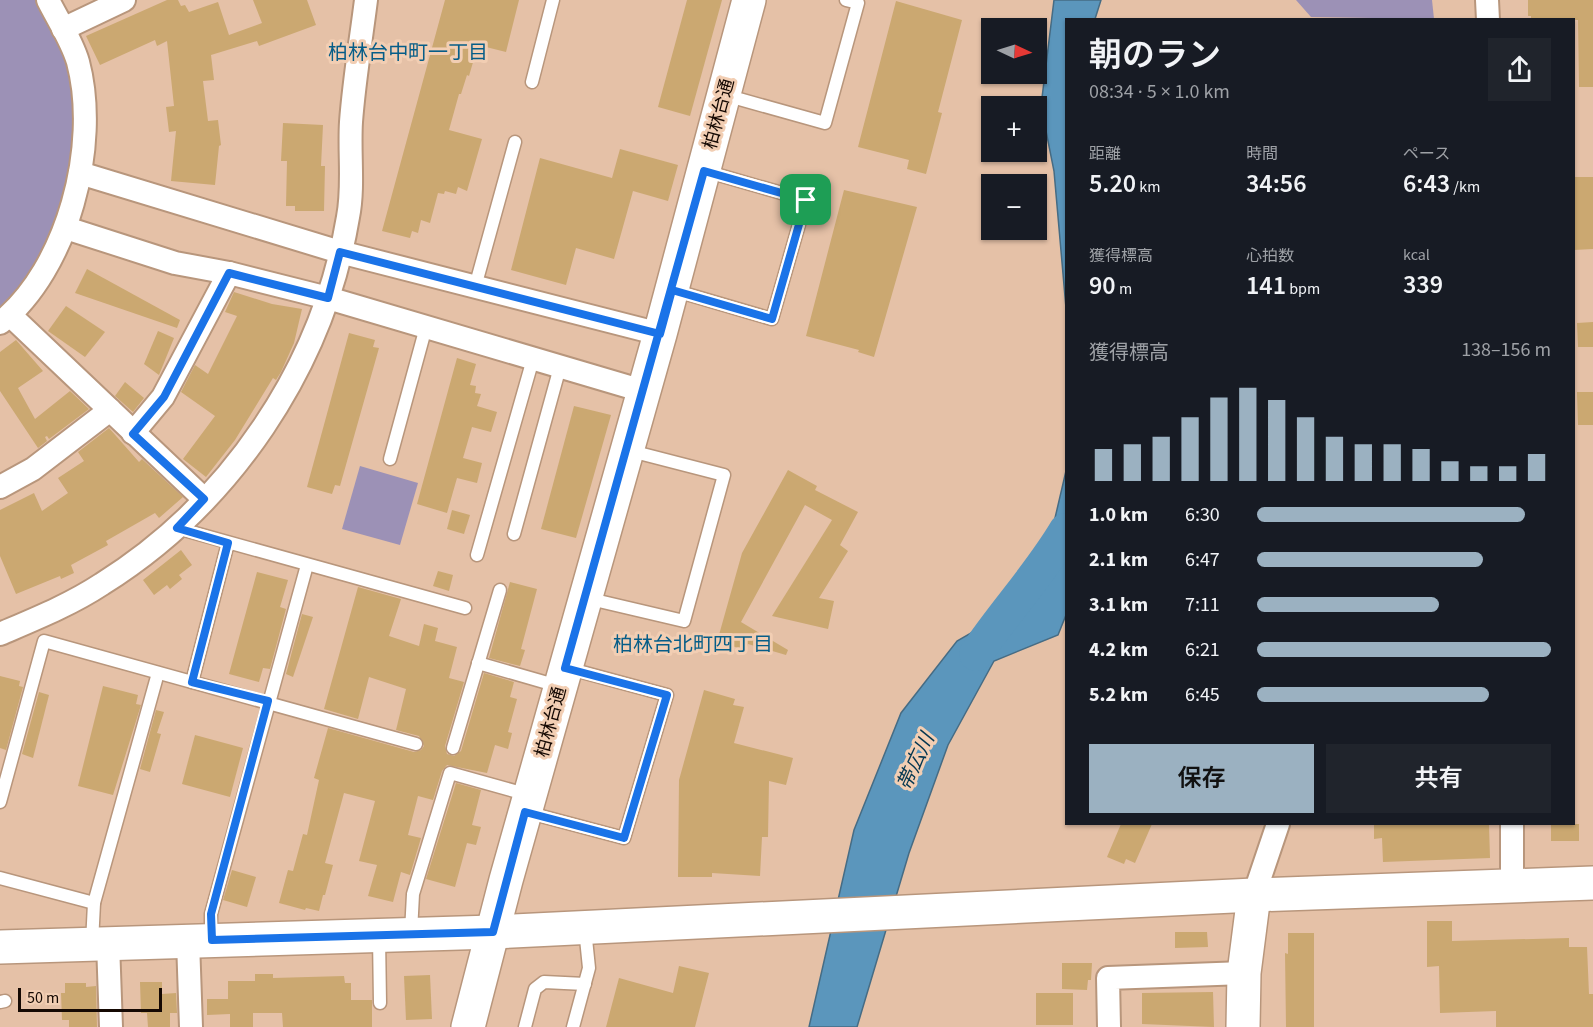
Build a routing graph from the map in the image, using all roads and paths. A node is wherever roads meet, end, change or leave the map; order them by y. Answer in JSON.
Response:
{"nodes":[{"id":1,"x":48,"y":0,"type":"edge"},
{"id":2,"x":124,"y":0,"type":"edge"},
{"id":3,"x":366,"y":0,"type":"edge"},
{"id":4,"x":553,"y":0,"type":"edge"},
{"id":5,"x":749,"y":0,"type":"edge"},
{"id":6,"x":846,"y":0,"type":"edge"},
{"id":7,"x":1487,"y":0,"type":"edge"},
{"id":8,"x":1488,"y":18,"type":"edge"},
{"id":9,"x":63,"y":29,"type":"junction"},
{"id":10,"x":532,"y":82,"type":"dead end"},
{"id":11,"x":724,"y":94,"type":"junction"},
{"id":12,"x":515,"y":142,"type":"dead end"},
{"id":13,"x":704,"y":171,"type":"junction"},
{"id":14,"x":80,"y":173,"type":"junction"},
{"id":15,"x":66,"y":228,"type":"junction"},
{"id":16,"x":340,"y":252,"type":"junction"},
{"id":17,"x":229,"y":273,"type":"junction"},
{"id":18,"x":475,"y":286,"type":"junction"},
{"id":19,"x":672,"y":290,"type":"junction"},
{"id":20,"x":328,"y":298,"type":"junction"},
{"id":21,"x":5,"y":319,"type":"edge"},
{"id":22,"x":426,"y":327,"type":"junction"},
{"id":23,"x":660,"y":334,"type":"junction"},
{"id":24,"x":533,"y":358,"type":"junction"},
{"id":25,"x":560,"y":367,"type":"junction"},
{"id":26,"x":643,"y":391,"type":"junction"},
{"id":27,"x":110,"y":410,"type":"junction"},
{"id":28,"x":133,"y":434,"type":"junction"},
{"id":29,"x":626,"y":450,"type":"junction"},
{"id":30,"x":390,"y":459,"type":"dead end"},
{"id":31,"x":0,"y":487,"type":"edge"},
{"id":32,"x":204,"y":499,"type":"junction"},
{"id":33,"x":177,"y":528,"type":"junction"},
{"id":34,"x":514,"y":534,"type":"dead end"},
{"id":35,"x":228,"y":543,"type":"junction"},
{"id":36,"x":477,"y":555,"type":"dead end"},
{"id":37,"x":307,"y":565,"type":"junction"},
{"id":38,"x":500,"y":590,"type":"dead end"},
{"id":39,"x":585,"y":598,"type":"junction"},
{"id":40,"x":465,"y":608,"type":"dead end"},
{"id":41,"x":0,"y":634,"type":"edge"},
{"id":42,"x":478,"y":663,"type":"junction"},
{"id":43,"x":158,"y":673,"type":"junction"},
{"id":44,"x":563,"y":677,"type":"junction"},
{"id":45,"x":192,"y":682,"type":"junction"},
{"id":46,"x":268,"y":701,"type":"junction"},
{"id":47,"x":416,"y":744,"type":"dead end"},
{"id":48,"x":453,"y":748,"type":"dead end"},
{"id":49,"x":0,"y":802,"type":"edge"},
{"id":50,"x":528,"y":804,"type":"junction"},
{"id":51,"x":1278,"y":825,"type":"edge"},
{"id":52,"x":1512,"y":825,"type":"edge"},
{"id":53,"x":0,"y":878,"type":"edge"},
{"id":54,"x":1593,"y":883,"type":"edge"},
{"id":55,"x":1512,"y":884,"type":"junction"},
{"id":56,"x":1254,"y":895,"type":"junction"},
{"id":57,"x":94,"y":903,"type":"junction"},
{"id":58,"x":585,"y":928,"type":"junction"},
{"id":59,"x":493,"y":932,"type":"junction"},
{"id":60,"x":411,"y":935,"type":"junction"},
{"id":61,"x":379,"y":936,"type":"junction"},
{"id":62,"x":200,"y":940,"type":"junction"},
{"id":63,"x":100,"y":944,"type":"junction"},
{"id":64,"x":0,"y":947,"type":"edge"},
{"id":65,"x":1244,"y":973,"type":"junction"},
{"id":66,"x":585,"y":984,"type":"junction"},
{"id":67,"x":380,"y":1003,"type":"dead end"},
{"id":68,"x":111,"y":1027,"type":"edge"},
{"id":69,"x":191,"y":1027,"type":"edge"},
{"id":70,"x":468,"y":1027,"type":"edge"},
{"id":71,"x":525,"y":1027,"type":"edge"},
{"id":72,"x":573,"y":1027,"type":"edge"},
{"id":73,"x":1109,"y":1027,"type":"edge"},
{"id":74,"x":1243,"y":1027,"type":"edge"}],
"edges":[{"from":1,"to":9,"type":"street"},
{"from":2,"to":9,"type":"street"},
{"from":3,"to":16,"type":"street"},
{"from":4,"to":10,"type":"lane"},
{"from":5,"to":11,"type":"street","name":"柏林台通"},
{"from":6,"to":11,"type":"lane"},
{"from":7,"to":8,"type":"street"},
{"from":9,"to":14,"type":"street"},
{"from":11,"to":13,"type":"street","name":"柏林台通"},
{"from":12,"to":18,"type":"lane"},
{"from":13,"to":19,"type":"street","name":"柏林台通"},
{"from":13,"to":19,"type":"lane"},
{"from":14,"to":15,"type":"street"},
{"from":14,"to":16,"type":"street"},
{"from":15,"to":17,"type":"street"},
{"from":15,"to":21,"type":"street"},
{"from":16,"to":18,"type":"street"},
{"from":16,"to":20,"type":"street"},
{"from":17,"to":20,"type":"street"},
{"from":17,"to":28,"type":"street"},
{"from":18,"to":23,"type":"street"},
{"from":19,"to":23,"type":"street","name":"柏林台通"},
{"from":20,"to":22,"type":"street"},
{"from":20,"to":32,"type":"street"},
{"from":21,"to":27,"type":"street"},
{"from":22,"to":24,"type":"street"},
{"from":22,"to":30,"type":"lane"},
{"from":23,"to":26,"type":"street","name":"柏林台通"},
{"from":24,"to":25,"type":"street"},
{"from":24,"to":36,"type":"lane"},
{"from":25,"to":26,"type":"street"},
{"from":25,"to":34,"type":"lane"},
{"from":26,"to":29,"type":"street","name":"柏林台通"},
{"from":27,"to":28,"type":"street"},
{"from":27,"to":31,"type":"street"},
{"from":28,"to":32,"type":"street"},
{"from":29,"to":39,"type":"street","name":"柏林台通"},
{"from":29,"to":39,"type":"lane"},
{"from":32,"to":33,"type":"street"},
{"from":33,"to":35,"type":"lane"},
{"from":33,"to":41,"type":"street"},
{"from":35,"to":37,"type":"lane"},
{"from":35,"to":45,"type":"lane"},
{"from":37,"to":40,"type":"lane"},
{"from":37,"to":46,"type":"lane"},
{"from":38,"to":42,"type":"lane"},
{"from":39,"to":44,"type":"street","name":"柏林台通"},
{"from":42,"to":44,"type":"lane"},
{"from":42,"to":48,"type":"lane"},
{"from":43,"to":45,"type":"lane"},
{"from":43,"to":49,"type":"lane"},
{"from":43,"to":57,"type":"lane"},
{"from":44,"to":50,"type":"street","name":"柏林台通"},
{"from":44,"to":50,"type":"lane"},
{"from":45,"to":46,"type":"lane"},
{"from":46,"to":47,"type":"lane"},
{"from":46,"to":62,"type":"lane"},
{"from":50,"to":59,"type":"street","name":"柏林台通"},
{"from":50,"to":60,"type":"lane"},
{"from":51,"to":56,"type":"street"},
{"from":52,"to":55,"type":"street"},
{"from":53,"to":57,"type":"lane"},
{"from":54,"to":55,"type":"street"},
{"from":55,"to":56,"type":"street"},
{"from":56,"to":58,"type":"street"},
{"from":56,"to":65,"type":"street"},
{"from":57,"to":63,"type":"lane"},
{"from":58,"to":59,"type":"street"},
{"from":58,"to":66,"type":"lane"},
{"from":59,"to":60,"type":"street"},
{"from":59,"to":70,"type":"street","name":"柏林台通"},
{"from":60,"to":61,"type":"street"},
{"from":61,"to":62,"type":"street"},
{"from":61,"to":67,"type":"lane"},
{"from":62,"to":63,"type":"street"},
{"from":62,"to":69,"type":"street"},
{"from":63,"to":64,"type":"street"},
{"from":63,"to":68,"type":"street"},
{"from":65,"to":73,"type":"street"},
{"from":65,"to":74,"type":"street"},
{"from":66,"to":71,"type":"lane"},
{"from":66,"to":72,"type":"lane"}]}
